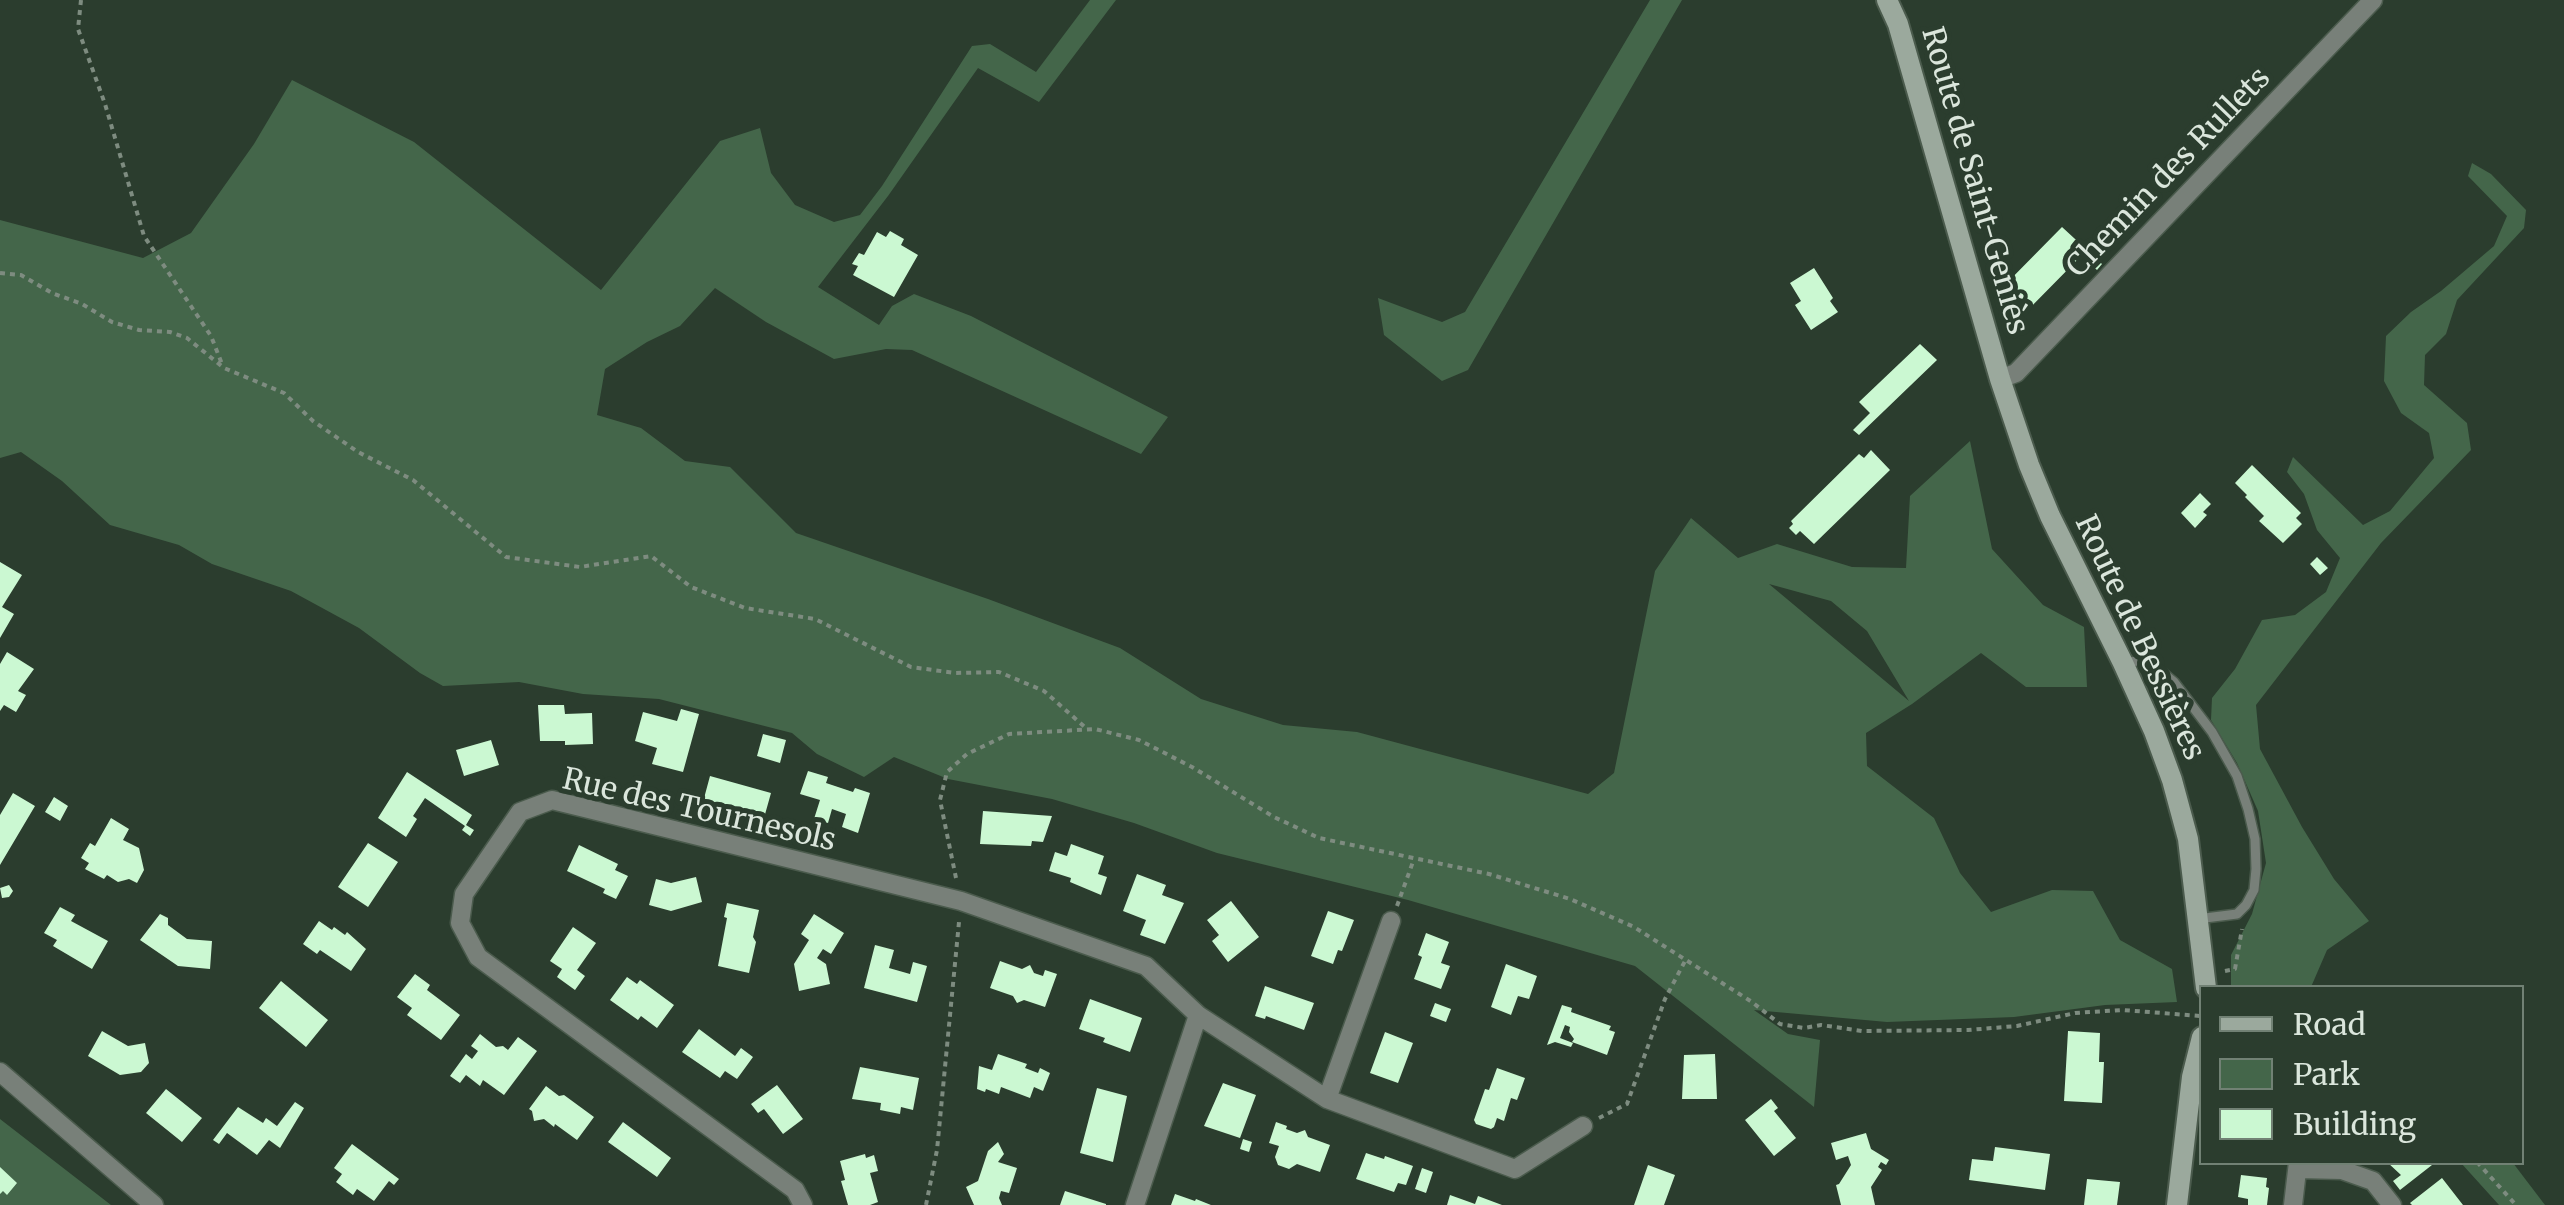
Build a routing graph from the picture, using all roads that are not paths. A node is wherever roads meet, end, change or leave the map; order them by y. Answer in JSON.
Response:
{"nodes":[{"id":1,"x":1887,"y":0,"type":"edge"},
{"id":2,"x":2373,"y":0,"type":"edge"},
{"id":3,"x":2000,"y":379,"type":"junction"},
{"id":4,"x":2124,"y":663,"type":"junction"},
{"id":5,"x":2198,"y":919,"type":"junction"},
{"id":6,"x":1392,"y":921,"type":"road end"},
{"id":7,"x":2205,"y":981,"type":"edge"},
{"id":8,"x":1198,"y":1015,"type":"junction"},
{"id":9,"x":2199,"y":1048,"type":"edge"},
{"id":10,"x":0,"y":1072,"type":"edge"},
{"id":11,"x":1327,"y":1100,"type":"junction"},
{"id":12,"x":1583,"y":1126,"type":"road end"},
{"id":13,"x":2298,"y":1166,"type":"edge"},
{"id":14,"x":154,"y":1205,"type":"edge"},
{"id":15,"x":803,"y":1205,"type":"edge"},
{"id":16,"x":1136,"y":1205,"type":"edge"},
{"id":17,"x":2177,"y":1205,"type":"edge"},
{"id":18,"x":2293,"y":1205,"type":"edge"},
{"id":19,"x":2392,"y":1205,"type":"edge"}],
"edges":[{"from":1,"to":3,"type":"main road","name":"Route de Saint-Geniès"},
{"from":2,"to":3,"type":"street","name":"Chemin des Rullets"},
{"from":3,"to":4,"type":"main road","name":"Route de Bessières"},
{"from":4,"to":5,"type":"main road","name":"Route de Bessières"},
{"from":4,"to":5,"type":"lane"},
{"from":5,"to":7,"type":"main road","name":"Route de Bessières"},
{"from":6,"to":11,"type":"street"},
{"from":8,"to":11,"type":"street","name":"Rue des Tournesols"},
{"from":8,"to":15,"type":"street","name":"Rue des Tournesols"},
{"from":8,"to":16,"type":"street"},
{"from":9,"to":17,"type":"main road"},
{"from":10,"to":14,"type":"street"},
{"from":11,"to":12,"type":"street","name":"Rue des Tournesols"},
{"from":13,"to":18,"type":"street"},
{"from":13,"to":19,"type":"street"}]}
